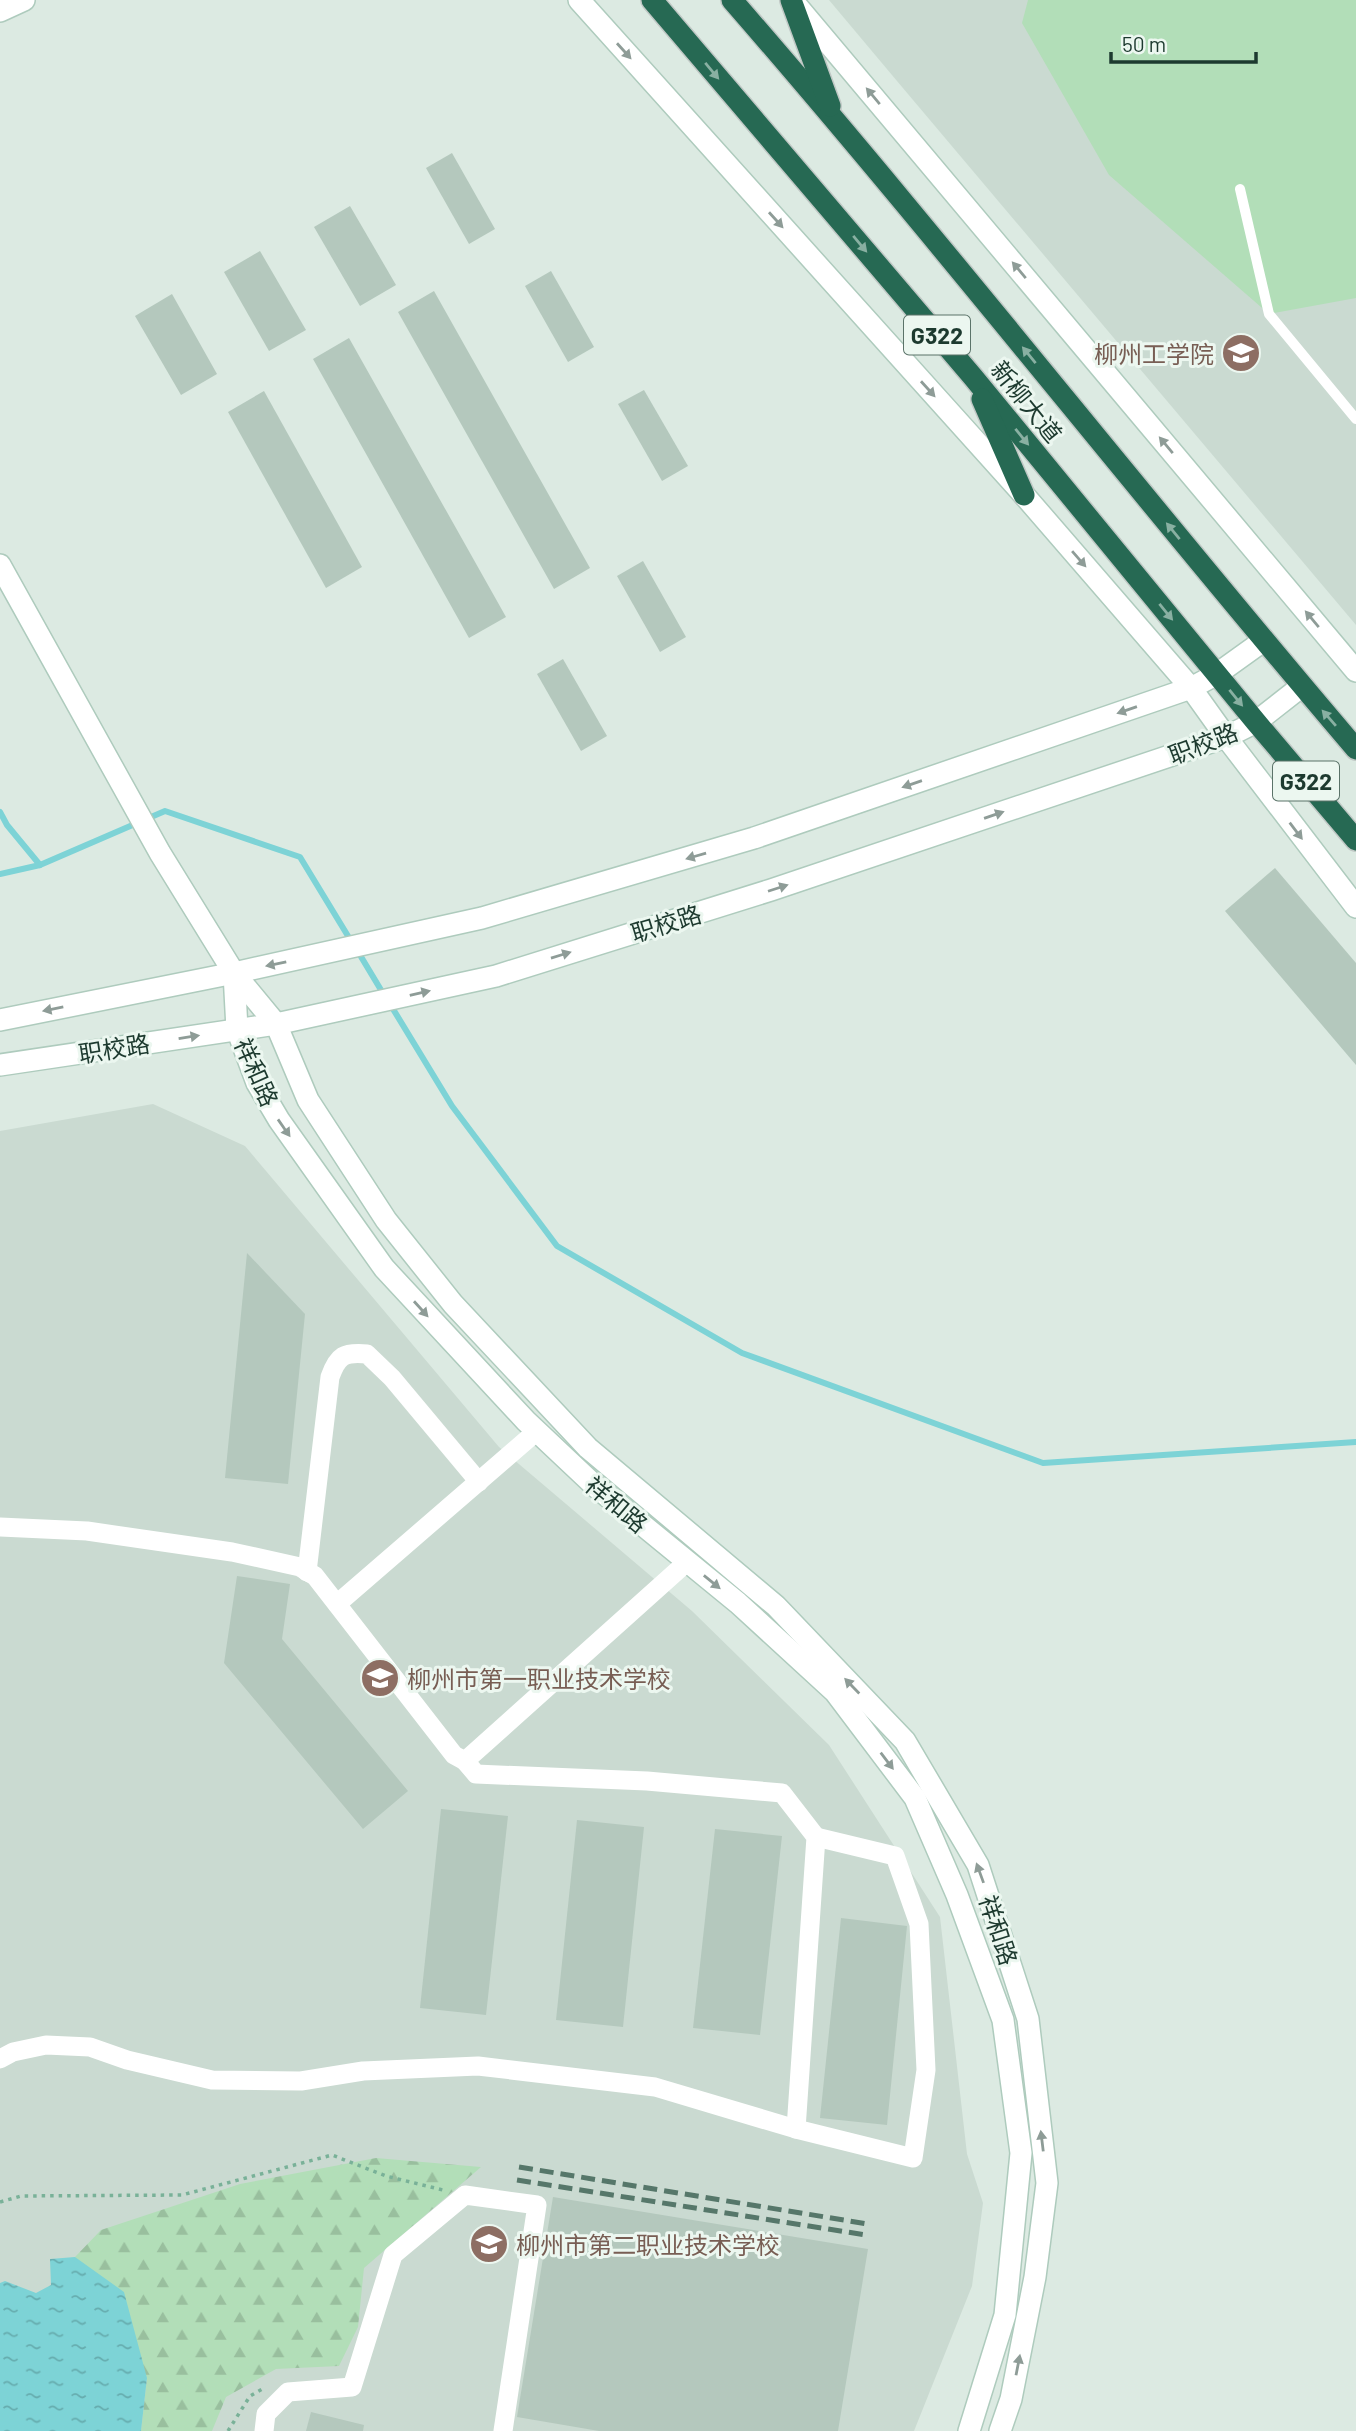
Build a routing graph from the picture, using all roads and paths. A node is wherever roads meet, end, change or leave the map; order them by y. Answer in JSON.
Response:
{"nodes":[{"id":1,"x":24,"y":0,"type":"edge"},
{"id":2,"x":579,"y":0,"type":"edge"},
{"id":3,"x":652,"y":0,"type":"edge"},
{"id":4,"x":732,"y":0,"type":"edge"},
{"id":5,"x":791,"y":0,"type":"edge"},
{"id":6,"x":0,"y":11,"type":"edge"},
{"id":7,"x":834,"y":118,"type":"junction"},
{"id":8,"x":1240,"y":189,"type":"dead end"},
{"id":9,"x":973,"y":377,"type":"junction"},
{"id":10,"x":1356,"y":419,"type":"edge"},
{"id":11,"x":1024,"y":495,"type":"junction"},
{"id":12,"x":0,"y":565,"type":"edge"},
{"id":13,"x":1263,"y":641,"type":"junction"},
{"id":14,"x":1356,"y":671,"type":"edge"},
{"id":15,"x":1217,"y":674,"type":"junction"},
{"id":16,"x":1302,"y":686,"type":"junction"},
{"id":17,"x":1191,"y":688,"type":"junction"},
{"id":18,"x":1256,"y":722,"type":"junction"},
{"id":19,"x":1226,"y":737,"type":"junction"},
{"id":20,"x":1356,"y":749,"type":"edge"},
{"id":21,"x":1356,"y":840,"type":"edge"},
{"id":22,"x":1356,"y":906,"type":"edge"},
{"id":23,"x":234,"y":973,"type":"junction"},
{"id":24,"x":0,"y":1020,"type":"edge"},
{"id":25,"x":276,"y":1024,"type":"junction"},
{"id":26,"x":237,"y":1030,"type":"junction"},
{"id":27,"x":0,"y":1065,"type":"edge"},
{"id":28,"x":537,"y":1431,"type":"junction"},
{"id":29,"x":479,"y":1482,"type":"junction"},
{"id":30,"x":0,"y":1527,"type":"edge"},
{"id":31,"x":687,"y":1562,"type":"junction"},
{"id":32,"x":307,"y":1572,"type":"junction"},
{"id":33,"x":337,"y":1604,"type":"junction"},
{"id":34,"x":465,"y":1761,"type":"junction"},
{"id":35,"x":816,"y":1837,"type":"junction"},
{"id":36,"x":0,"y":2059,"type":"edge"},
{"id":37,"x":796,"y":2129,"type":"junction"},
{"id":38,"x":465,"y":2195,"type":"junction"},
{"id":39,"x":0,"y":2203,"type":"edge"},
{"id":40,"x":264,"y":2431,"type":"edge"},
{"id":41,"x":503,"y":2431,"type":"edge"},
{"id":42,"x":969,"y":2431,"type":"edge"},
{"id":43,"x":1000,"y":2431,"type":"edge"}],
"edges":[{"from":1,"to":6,"type":"main road"},
{"from":2,"to":11,"type":"main road","one_way":true},
{"from":3,"to":9,"type":"highway","name":"新柳大道","number":"G322","one_way":true},
{"from":4,"to":7,"type":"highway","name":"新柳大道","number":"G322"},
{"from":5,"to":7,"type":"highway"},
{"from":14,"to":5,"type":"main road","one_way":true},
{"from":13,"to":7,"type":"highway","name":"新柳大道","number":"G322","one_way":true},
{"from":8,"to":10,"type":"lane"},
{"from":9,"to":11,"type":"highway"},
{"from":9,"to":15,"type":"highway","name":"新柳大道","number":"G322","one_way":true},
{"from":11,"to":17,"type":"main road","one_way":true},
{"from":12,"to":23,"type":"main road"},
{"from":13,"to":15,"type":"main road","name":"职校路"},
{"from":13,"to":16,"type":"highway","name":"新柳大道","number":"G322"},
{"from":15,"to":17,"type":"main road","name":"职校路"},
{"from":15,"to":18,"type":"highway","name":"新柳大道","number":"G322","one_way":true},
{"from":16,"to":18,"type":"main road","name":"职校路"},
{"from":20,"to":16,"type":"highway","name":"新柳大道","number":"G322","one_way":true},
{"from":17,"to":19,"type":"main road"},
{"from":17,"to":23,"type":"main road","name":"职校路","one_way":true},
{"from":18,"to":19,"type":"main road","name":"职校路"},
{"from":18,"to":21,"type":"highway","name":"新柳大道","number":"G322"},
{"from":19,"to":22,"type":"main road","one_way":true},
{"from":25,"to":19,"type":"main road","name":"职校路","one_way":true},
{"from":23,"to":24,"type":"main road","name":"职校路","one_way":true},
{"from":23,"to":25,"type":"main road","name":"祥和路"},
{"from":23,"to":26,"type":"main road","name":"祥和路"},
{"from":25,"to":26,"type":"main road","name":"职校路"},
{"from":43,"to":25,"type":"main road","name":"祥和路","one_way":true},
{"from":27,"to":26,"type":"main road","name":"职校路","one_way":true},
{"from":26,"to":28,"type":"main road","name":"祥和路","one_way":true},
{"from":28,"to":29,"type":"street"},
{"from":28,"to":31,"type":"main road","name":"祥和路"},
{"from":29,"to":32,"type":"street"},
{"from":29,"to":33,"type":"street"},
{"from":30,"to":32,"type":"street"},
{"from":31,"to":34,"type":"street"},
{"from":31,"to":42,"type":"main road","name":"祥和路","one_way":true},
{"from":32,"to":33,"type":"street"},
{"from":33,"to":34,"type":"street"},
{"from":34,"to":35,"type":"street"},
{"from":35,"to":37,"type":"street"},
{"from":35,"to":37,"type":"street"},
{"from":36,"to":37,"type":"street"},
{"from":38,"to":39,"type":"path"},
{"from":38,"to":40,"type":"street"},
{"from":38,"to":41,"type":"street"}]}
